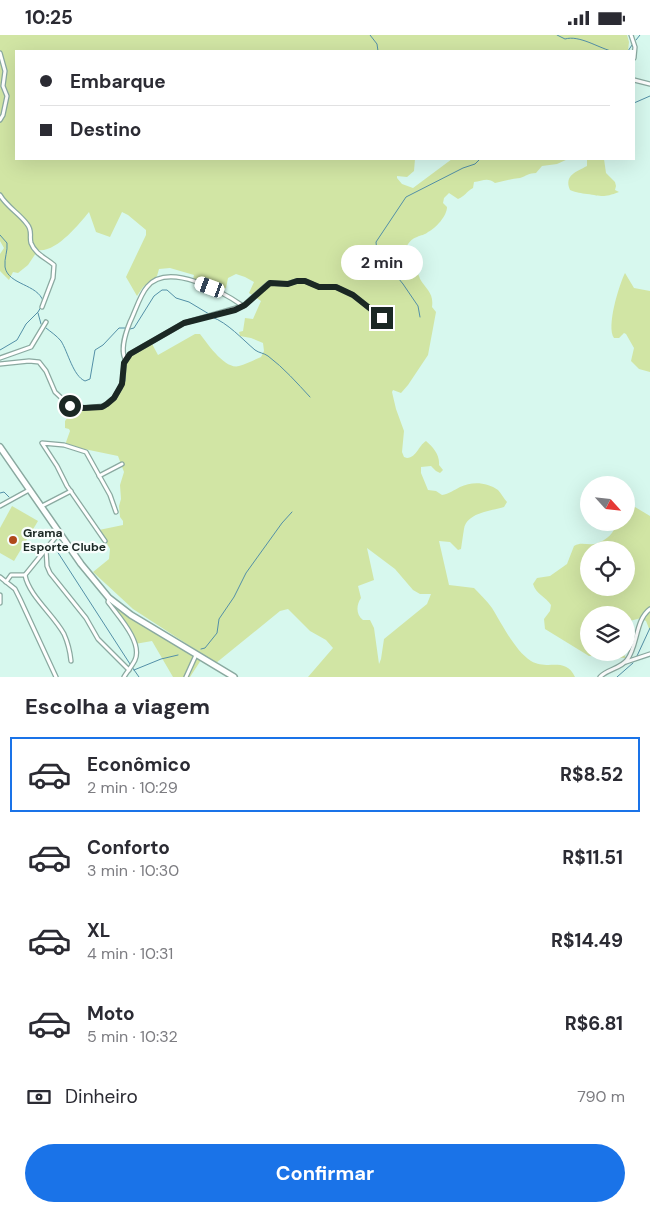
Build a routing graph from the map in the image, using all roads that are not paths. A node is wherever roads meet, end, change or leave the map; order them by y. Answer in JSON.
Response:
{"nodes":[{"id":1,"x":631,"y":35,"type":"edge"},
{"id":2,"x":635,"y":50,"type":"edge"},
{"id":3,"x":0,"y":53,"type":"edge"},
{"id":4,"x":635,"y":80,"type":"edge"},
{"id":5,"x":650,"y":84,"type":"edge"},
{"id":6,"x":0,"y":120,"type":"edge"},
{"id":7,"x":0,"y":195,"type":"edge"},
{"id":8,"x":243,"y":306,"type":"junction"},
{"id":9,"x":42,"y":307,"type":"dead end"},
{"id":10,"x":382,"y":318,"type":"dead end"},
{"id":11,"x":46,"y":322,"type":"dead end"},
{"id":12,"x":0,"y":358,"type":"edge"},
{"id":13,"x":125,"y":359,"type":"junction"},
{"id":14,"x":0,"y":364,"type":"edge"},
{"id":15,"x":0,"y":447,"type":"edge"},
{"id":16,"x":122,"y":464,"type":"dead end"},
{"id":17,"x":99,"y":476,"type":"junction"},
{"id":18,"x":29,"y":490,"type":"junction"},
{"id":19,"x":71,"y":491,"type":"junction"},
{"id":20,"x":0,"y":506,"type":"edge"},
{"id":21,"x":42,"y":506,"type":"junction"},
{"id":22,"x":116,"y":512,"type":"dead end"},
{"id":23,"x":60,"y":533,"type":"junction"},
{"id":24,"x":105,"y":541,"type":"dead end"},
{"id":25,"x":46,"y":549,"type":"junction"},
{"id":26,"x":26,"y":575,"type":"junction"},
{"id":27,"x":0,"y":577,"type":"edge"},
{"id":28,"x":6,"y":582,"type":"junction"},
{"id":29,"x":0,"y":595,"type":"edge"},
{"id":30,"x":109,"y":598,"type":"junction"},
{"id":31,"x":0,"y":603,"type":"edge"},
{"id":32,"x":650,"y":609,"type":"edge"},
{"id":33,"x":650,"y":654,"type":"edge"},
{"id":34,"x":196,"y":655,"type":"junction"},
{"id":35,"x":71,"y":661,"type":"dead end"},
{"id":36,"x":625,"y":662,"type":"junction"},
{"id":37,"x":129,"y":670,"type":"junction"},
{"id":38,"x":56,"y":677,"type":"edge"},
{"id":39,"x":124,"y":677,"type":"edge"},
{"id":40,"x":186,"y":677,"type":"edge"},
{"id":41,"x":234,"y":677,"type":"edge"},
{"id":42,"x":600,"y":677,"type":"edge"}],
"edges":[{"from":1,"to":2,"type":"street"},
{"from":3,"to":6,"type":"street"},
{"from":4,"to":5,"type":"street"},
{"from":7,"to":9,"type":"street"},
{"from":8,"to":10,"type":"street"},
{"from":8,"to":13,"type":"street"},
{"from":8,"to":13,"type":"street"},
{"from":11,"to":12,"type":"street"},
{"from":13,"to":14,"type":"street"},
{"from":15,"to":18,"type":"main road"},
{"from":16,"to":17,"type":"street"},
{"from":17,"to":19,"type":"street"},
{"from":17,"to":22,"type":"street"},
{"from":18,"to":20,"type":"street"},
{"from":18,"to":21,"type":"main road"},
{"from":19,"to":21,"type":"street"},
{"from":19,"to":24,"type":"street"},
{"from":21,"to":23,"type":"main road"},
{"from":23,"to":25,"type":"street"},
{"from":23,"to":30,"type":"main road"},
{"from":25,"to":26,"type":"street"},
{"from":25,"to":37,"type":"street"},
{"from":26,"to":28,"type":"street"},
{"from":26,"to":35,"type":"street"},
{"from":27,"to":28,"type":"street"},
{"from":28,"to":38,"type":"street"},
{"from":29,"to":31,"type":"street"},
{"from":30,"to":34,"type":"main road"},
{"from":30,"to":37,"type":"street"},
{"from":32,"to":36,"type":"street"},
{"from":33,"to":36,"type":"street"},
{"from":34,"to":40,"type":"street"},
{"from":34,"to":41,"type":"main road"},
{"from":36,"to":42,"type":"street"},
{"from":37,"to":39,"type":"street"}]}
